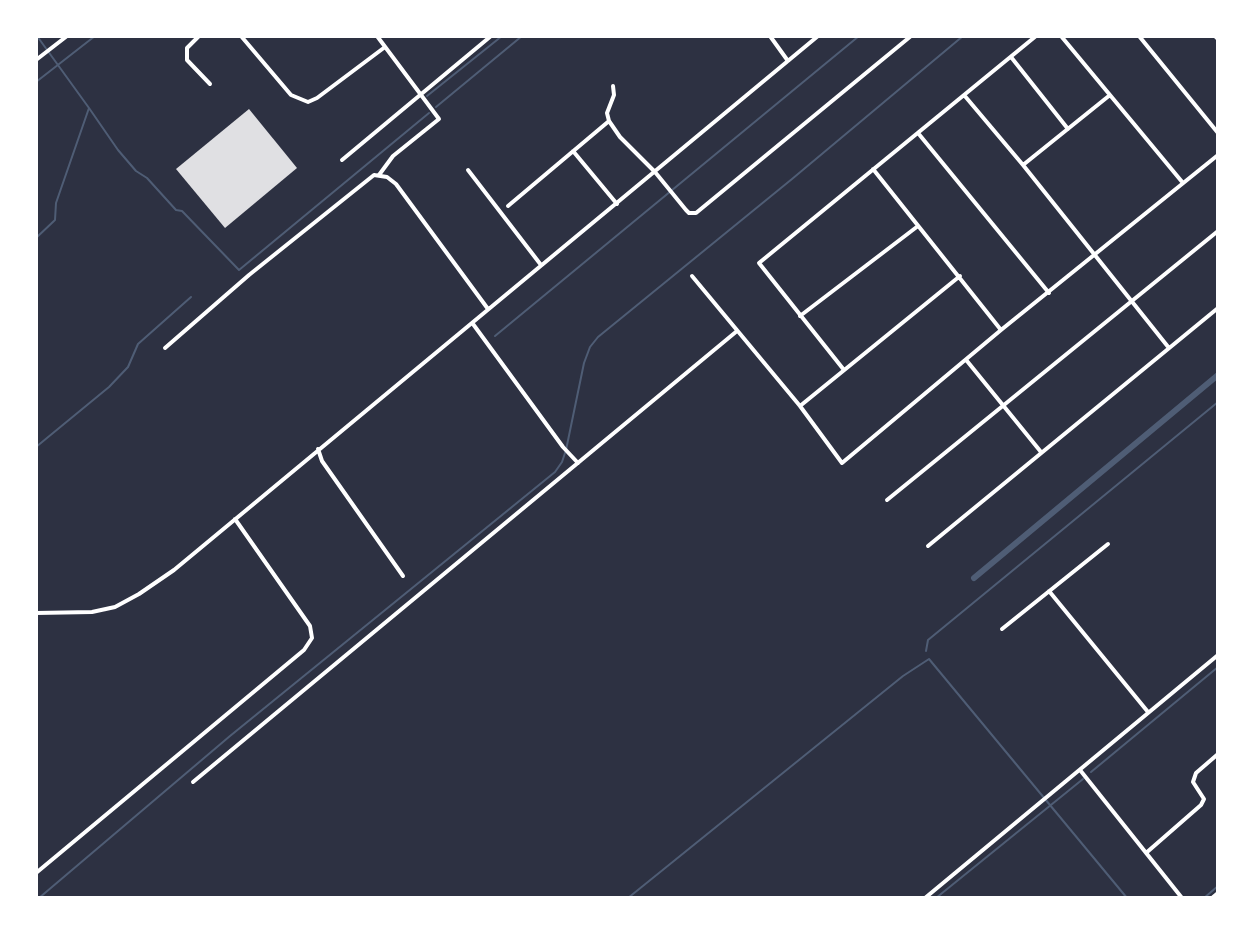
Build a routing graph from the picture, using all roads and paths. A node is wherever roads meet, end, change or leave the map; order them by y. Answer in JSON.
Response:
{"nodes":[{"id":1,"x":66,"y":36,"type":"edge"},
{"id":2,"x":199,"y":36,"type":"edge"},
{"id":3,"x":241,"y":36,"type":"edge"},
{"id":4,"x":377,"y":36,"type":"edge"},
{"id":5,"x":491,"y":36,"type":"edge"},
{"id":6,"x":770,"y":36,"type":"edge"},
{"id":7,"x":818,"y":36,"type":"edge"},
{"id":8,"x":911,"y":36,"type":"edge"},
{"id":9,"x":1036,"y":36,"type":"edge"},
{"id":10,"x":1061,"y":36,"type":"edge"},
{"id":11,"x":1139,"y":36,"type":"edge"},
{"id":12,"x":385,"y":47,"type":"junction"},
{"id":13,"x":1011,"y":57,"type":"junction"},
{"id":14,"x":36,"y":60,"type":"edge"},
{"id":15,"x":788,"y":61,"type":"junction"},
{"id":16,"x":210,"y":84,"type":"dead end"},
{"id":17,"x":613,"y":86,"type":"dead end"},
{"id":18,"x":1110,"y":94,"type":"junction"},
{"id":19,"x":421,"y":95,"type":"junction"},
{"id":20,"x":964,"y":95,"type":"junction"},
{"id":21,"x":609,"y":121,"type":"junction"},
{"id":22,"x":1068,"y":129,"type":"junction"},
{"id":23,"x":918,"y":133,"type":"junction"},
{"id":24,"x":1218,"y":133,"type":"edge"},
{"id":25,"x":573,"y":151,"type":"junction"},
{"id":26,"x":1218,"y":154,"type":"edge"},
{"id":27,"x":342,"y":160,"type":"dead end"},
{"id":28,"x":1023,"y":165,"type":"junction"},
{"id":29,"x":873,"y":169,"type":"junction"},
{"id":30,"x":468,"y":170,"type":"dead end"},
{"id":31,"x":655,"y":172,"type":"junction"},
{"id":32,"x":380,"y":175,"type":"junction"},
{"id":33,"x":1183,"y":183,"type":"junction"},
{"id":34,"x":617,"y":204,"type":"junction"},
{"id":35,"x":508,"y":206,"type":"dead end"},
{"id":36,"x":918,"y":226,"type":"junction"},
{"id":37,"x":1218,"y":231,"type":"edge"},
{"id":38,"x":1096,"y":255,"type":"junction"},
{"id":39,"x":541,"y":265,"type":"junction"},
{"id":40,"x":692,"y":276,"type":"dead end"},
{"id":41,"x":960,"y":276,"type":"junction"},
{"id":42,"x":1049,"y":294,"type":"junction"},
{"id":43,"x":1132,"y":301,"type":"junction"},
{"id":44,"x":1218,"y":308,"type":"edge"},
{"id":45,"x":488,"y":309,"type":"junction"},
{"id":46,"x":800,"y":316,"type":"junction"},
{"id":47,"x":473,"y":324,"type":"junction"},
{"id":48,"x":1001,"y":330,"type":"junction"},
{"id":49,"x":737,"y":331,"type":"junction"},
{"id":50,"x":164,"y":348,"type":"dead end"},
{"id":51,"x":1169,"y":348,"type":"junction"},
{"id":52,"x":967,"y":361,"type":"junction"},
{"id":53,"x":844,"y":370,"type":"junction"},
{"id":54,"x":800,"y":406,"type":"junction"},
{"id":55,"x":1004,"y":406,"type":"junction"},
{"id":56,"x":318,"y":449,"type":"junction"},
{"id":57,"x":1041,"y":452,"type":"junction"},
{"id":58,"x":578,"y":462,"type":"junction"},
{"id":59,"x":887,"y":500,"type":"dead end"},
{"id":60,"x":235,"y":519,"type":"junction"},
{"id":61,"x":1108,"y":544,"type":"dead end"},
{"id":62,"x":928,"y":546,"type":"dead end"},
{"id":63,"x":403,"y":576,"type":"dead end"},
{"id":64,"x":1050,"y":591,"type":"junction"},
{"id":65,"x":36,"y":613,"type":"edge"},
{"id":66,"x":1002,"y":629,"type":"dead end"},
{"id":67,"x":1218,"y":655,"type":"edge"},
{"id":68,"x":1148,"y":712,"type":"junction"},
{"id":69,"x":1218,"y":754,"type":"edge"},
{"id":70,"x":1080,"y":770,"type":"junction"},
{"id":71,"x":193,"y":782,"type":"dead end"},
{"id":72,"x":1146,"y":853,"type":"junction"},
{"id":73,"x":36,"y":873,"type":"edge"},
{"id":74,"x":1218,"y":893,"type":"edge"},
{"id":75,"x":925,"y":898,"type":"edge"},
{"id":76,"x":1182,"y":898,"type":"edge"},
{"id":77,"x":1212,"y":898,"type":"edge"}],
"edges":[{"from":1,"to":14,"type":"street"},
{"from":2,"to":16,"type":"street"},
{"from":3,"to":12,"type":"street"},
{"from":4,"to":12,"type":"street"},
{"from":5,"to":19,"type":"street"},
{"from":6,"to":15,"type":"street"},
{"from":7,"to":15,"type":"street"},
{"from":8,"to":31,"type":"street"},
{"from":9,"to":13,"type":"street"},
{"from":10,"to":18,"type":"street"},
{"from":11,"to":24,"type":"street"},
{"from":12,"to":19,"type":"street"},
{"from":13,"to":20,"type":"street"},
{"from":13,"to":22,"type":"street"},
{"from":15,"to":31,"type":"street"},
{"from":17,"to":21,"type":"street"},
{"from":18,"to":22,"type":"street"},
{"from":18,"to":33,"type":"street"},
{"from":19,"to":27,"type":"street"},
{"from":19,"to":32,"type":"street"},
{"from":20,"to":23,"type":"street"},
{"from":20,"to":28,"type":"street"},
{"from":21,"to":25,"type":"street"},
{"from":21,"to":31,"type":"street"},
{"from":22,"to":28,"type":"street"},
{"from":23,"to":29,"type":"street"},
{"from":23,"to":42,"type":"street"},
{"from":25,"to":34,"type":"street"},
{"from":25,"to":35,"type":"street"},
{"from":26,"to":33,"type":"street"},
{"from":28,"to":38,"type":"street"},
{"from":29,"to":36,"type":"street"},
{"from":29,"to":46,"type":"street"},
{"from":30,"to":39,"type":"street"},
{"from":31,"to":34,"type":"street"},
{"from":32,"to":45,"type":"street"},
{"from":32,"to":50,"type":"street"},
{"from":33,"to":38,"type":"street"},
{"from":34,"to":39,"type":"street"},
{"from":36,"to":41,"type":"street"},
{"from":36,"to":46,"type":"street"},
{"from":37,"to":43,"type":"street"},
{"from":38,"to":42,"type":"street"},
{"from":38,"to":43,"type":"street"},
{"from":39,"to":45,"type":"street"},
{"from":40,"to":49,"type":"street"},
{"from":41,"to":48,"type":"street"},
{"from":41,"to":53,"type":"street"},
{"from":42,"to":48,"type":"street"},
{"from":43,"to":51,"type":"street"},
{"from":43,"to":55,"type":"street"},
{"from":44,"to":51,"type":"street"},
{"from":45,"to":47,"type":"street"},
{"from":46,"to":53,"type":"street"},
{"from":47,"to":56,"type":"street"},
{"from":47,"to":58,"type":"street"},
{"from":48,"to":52,"type":"street"},
{"from":49,"to":54,"type":"street"},
{"from":49,"to":58,"type":"street"},
{"from":51,"to":57,"type":"street"},
{"from":52,"to":54,"type":"street"},
{"from":52,"to":55,"type":"street"},
{"from":53,"to":54,"type":"street"},
{"from":55,"to":57,"type":"street"},
{"from":55,"to":59,"type":"street"},
{"from":56,"to":60,"type":"street"},
{"from":56,"to":63,"type":"street"},
{"from":57,"to":62,"type":"street"},
{"from":58,"to":71,"type":"street"},
{"from":60,"to":65,"type":"street"},
{"from":60,"to":73,"type":"street"},
{"from":61,"to":64,"type":"street"},
{"from":64,"to":66,"type":"street"},
{"from":64,"to":68,"type":"street"},
{"from":67,"to":68,"type":"street"},
{"from":68,"to":70,"type":"street"},
{"from":69,"to":72,"type":"street"},
{"from":70,"to":72,"type":"street"},
{"from":70,"to":75,"type":"street"},
{"from":72,"to":76,"type":"street"},
{"from":74,"to":77,"type":"street"}]}
